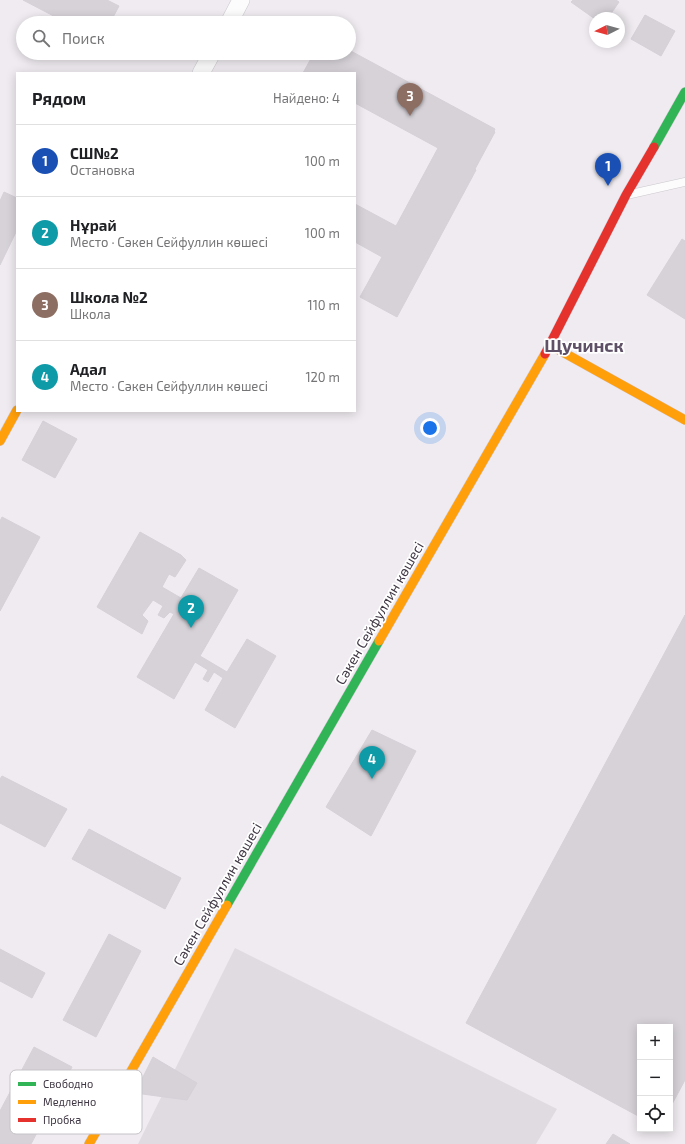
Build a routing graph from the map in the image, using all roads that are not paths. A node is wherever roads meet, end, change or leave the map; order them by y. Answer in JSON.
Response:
{"nodes":[{"id":1,"x":235,"y":2,"type":"edge"},
{"id":2,"x":231,"y":16,"type":"edge"},
{"id":3,"x":208,"y":60,"type":"edge"},
{"id":4,"x":202,"y":72,"type":"edge"},
{"id":5,"x":685,"y":92,"type":"edge"},
{"id":6,"x":685,"y":182,"type":"edge"},
{"id":7,"x":626,"y":195,"type":"junction"},
{"id":8,"x":550,"y":345,"type":"junction"},
{"id":9,"x":16,"y":412,"type":"edge"},
{"id":10,"x":685,"y":420,"type":"edge"},
{"id":11,"x":0,"y":441,"type":"edge"},
{"id":12,"x":132,"y":1070,"type":"edge"},
{"id":13,"x":95,"y":1134,"type":"edge"},
{"id":14,"x":89,"y":1144,"type":"edge"}],
"edges":[{"from":1,"to":2,"type":"street"},
{"from":3,"to":4,"type":"street"},
{"from":5,"to":7,"type":"street","name":"Сәкен Сейфуллин көшесі"},
{"from":6,"to":7,"type":"lane"},
{"from":7,"to":8,"type":"street","name":"Сәкен Сейфуллин көшесі"},
{"from":8,"to":10,"type":"street"},
{"from":8,"to":12,"type":"street","name":"Сәкен Сейфуллин көшесі"},
{"from":9,"to":11,"type":"street"},
{"from":13,"to":14,"type":"street","name":"Сәкен Сейфуллин көшесі"}]}
